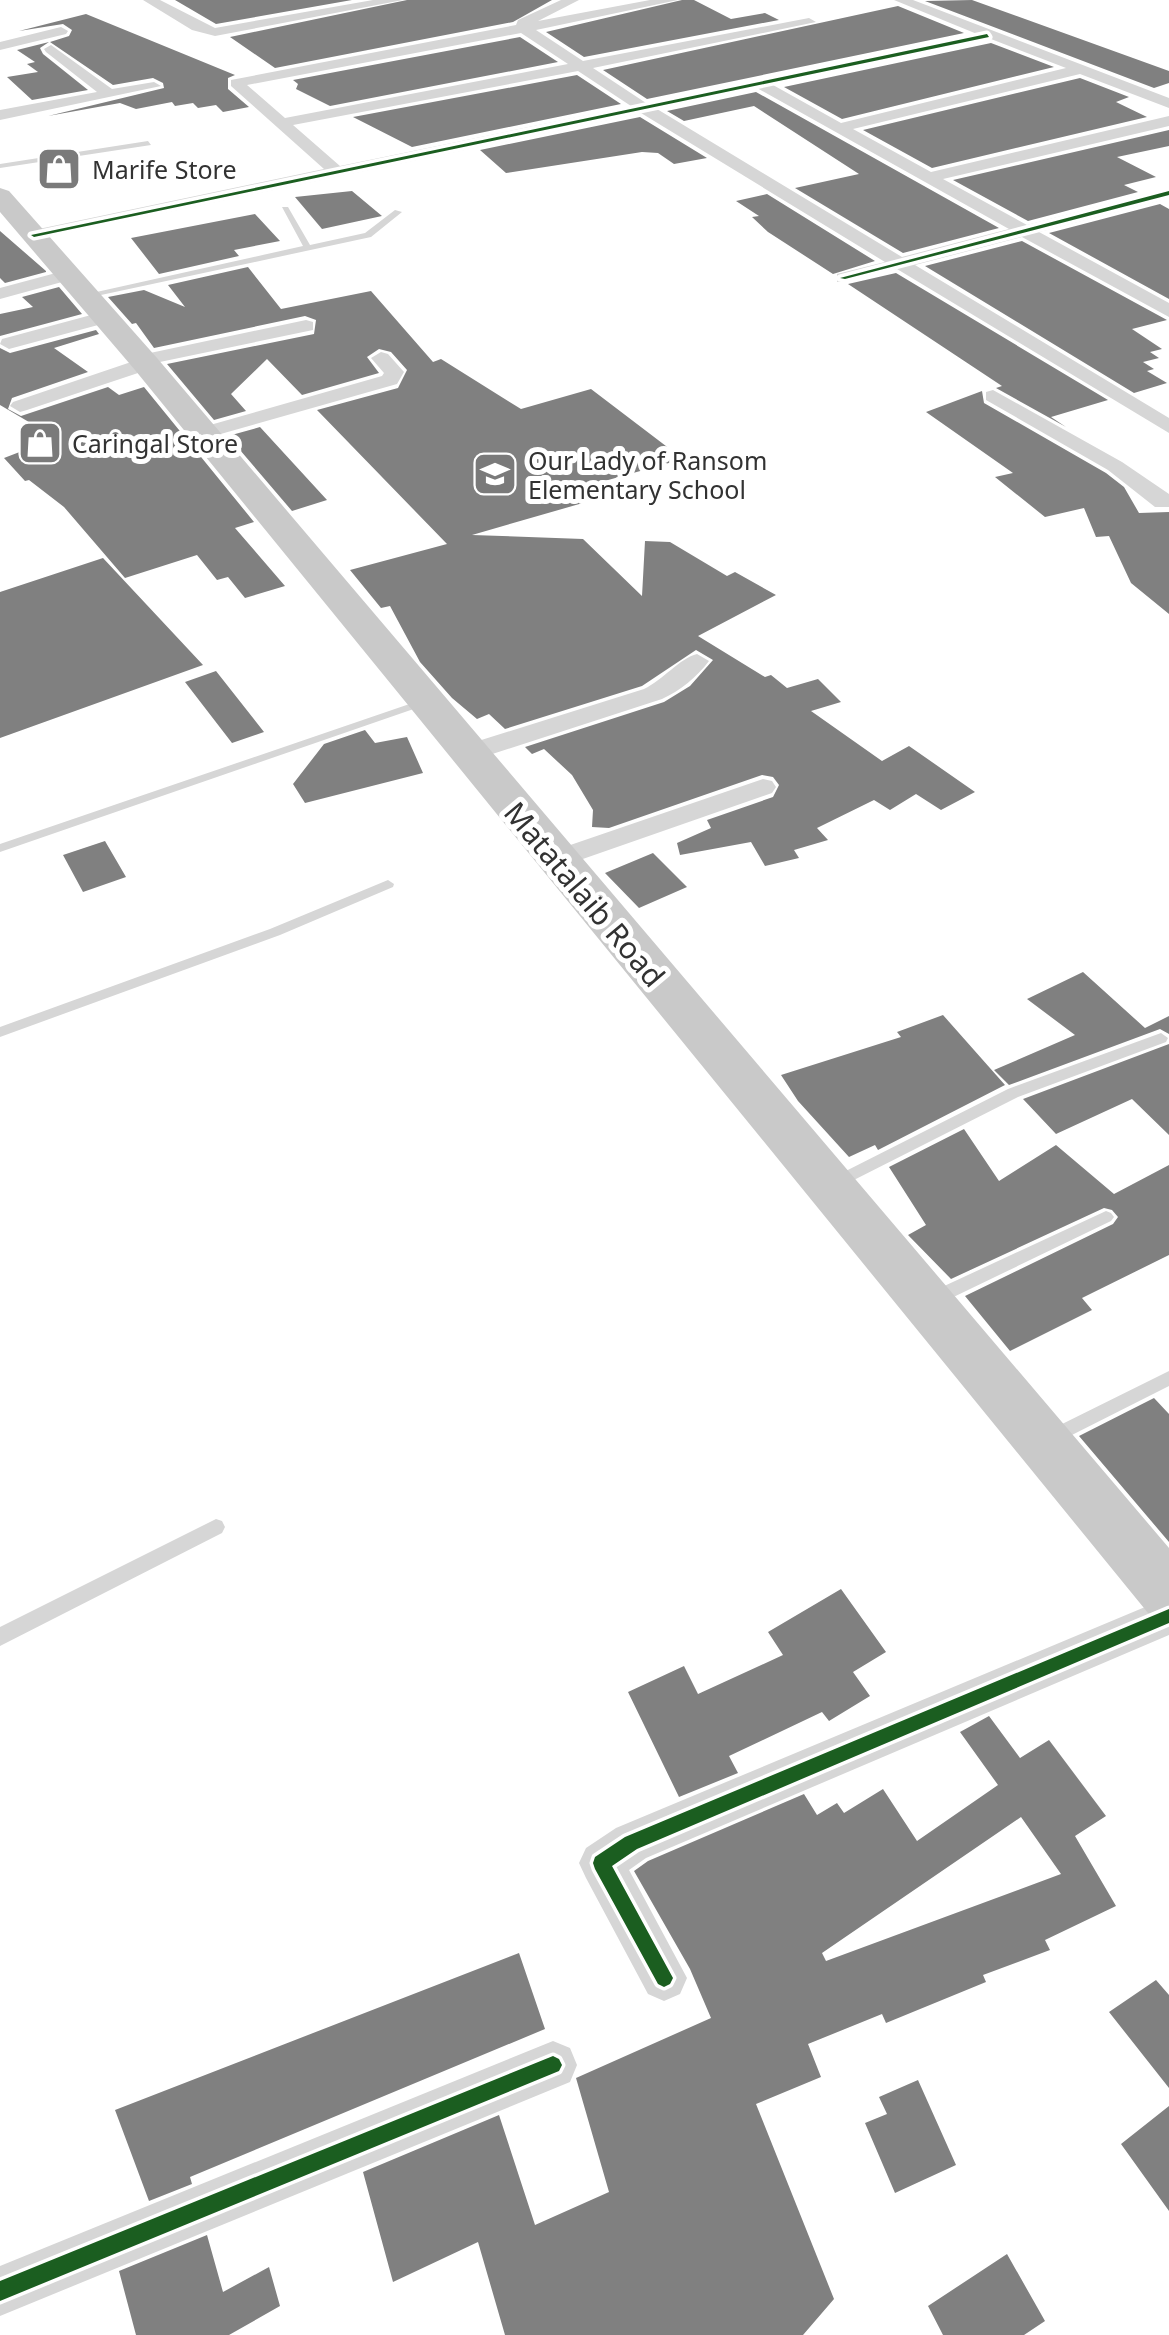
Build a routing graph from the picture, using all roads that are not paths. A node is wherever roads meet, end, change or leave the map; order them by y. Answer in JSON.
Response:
{"nodes":[{"id":1,"x":150,"y":0,"type":"edge"},
{"id":2,"x":288,"y":0,"type":"edge"},
{"id":3,"x":396,"y":0,"type":"edge"},
{"id":4,"x":572,"y":0,"type":"edge"},
{"id":5,"x":671,"y":0,"type":"edge"},
{"id":6,"x":901,"y":0,"type":"edge"},
{"id":7,"x":316,"y":15,"type":"junction"},
{"id":8,"x":809,"y":22,"type":"dead end"},
{"id":9,"x":522,"y":28,"type":"junction"},
{"id":10,"x":62,"y":32,"type":"dead end"},
{"id":11,"x":987,"y":36,"type":"junction"},
{"id":12,"x":0,"y":46,"type":"edge"},
{"id":13,"x":51,"y":49,"type":"dead end"},
{"id":14,"x":584,"y":66,"type":"junction"},
{"id":15,"x":1077,"y":70,"type":"junction"},
{"id":16,"x":760,"y":84,"type":"junction"},
{"id":17,"x":154,"y":86,"type":"dead end"},
{"id":18,"x":109,"y":94,"type":"junction"},
{"id":19,"x":1169,"y":103,"type":"edge"},
{"id":20,"x":644,"y":108,"type":"junction"},
{"id":21,"x":0,"y":115,"type":"edge"},
{"id":22,"x":1169,"y":121,"type":"edge"},
{"id":23,"x":282,"y":123,"type":"junction"},
{"id":24,"x":839,"y":128,"type":"junction"},
{"id":25,"x":148,"y":143,"type":"dead end"},
{"id":26,"x":0,"y":166,"type":"edge"},
{"id":27,"x":338,"y":173,"type":"junction"},
{"id":28,"x":926,"y":178,"type":"junction"},
{"id":29,"x":1169,"y":193,"type":"edge"},
{"id":30,"x":0,"y":196,"type":"edge"},
{"id":31,"x":1139,"y":201,"type":"junction"},
{"id":32,"x":284,"y":210,"type":"dead end"},
{"id":33,"x":398,"y":212,"type":"dead end"},
{"id":34,"x":1169,"y":216,"type":"edge"},
{"id":35,"x":1030,"y":232,"type":"junction"},
{"id":36,"x":34,"y":235,"type":"junction"},
{"id":37,"x":308,"y":248,"type":"junction"},
{"id":38,"x":900,"y":261,"type":"junction"},
{"id":39,"x":843,"y":278,"type":"dead end"},
{"id":40,"x":0,"y":294,"type":"edge"},
{"id":41,"x":87,"y":296,"type":"junction"},
{"id":42,"x":1169,"y":311,"type":"edge"},
{"id":43,"x":306,"y":326,"type":"dead end"},
{"id":44,"x":9,"y":344,"type":"dead end"},
{"id":45,"x":381,"y":358,"type":"dead end"},
{"id":46,"x":144,"y":362,"type":"junction"},
{"id":47,"x":992,"y":396,"type":"dead end"},
{"id":48,"x":20,"y":406,"type":"dead end"},
{"id":49,"x":1169,"y":427,"type":"edge"},
{"id":50,"x":204,"y":433,"type":"junction"},
{"id":51,"x":1167,"y":504,"type":"edge"},
{"id":52,"x":697,"y":662,"type":"dead end"},
{"id":53,"x":426,"y":701,"type":"junction"},
{"id":54,"x":468,"y":753,"type":"junction"},
{"id":55,"x":763,"y":787,"type":"dead end"},
{"id":56,"x":0,"y":848,"type":"edge"},
{"id":57,"x":556,"y":859,"type":"junction"},
{"id":58,"x":388,"y":884,"type":"dead end"},
{"id":59,"x":0,"y":1032,"type":"edge"},
{"id":60,"x":1161,"y":1038,"type":"dead end"},
{"id":61,"x":828,"y":1186,"type":"junction"},
{"id":62,"x":1106,"y":1217,"type":"dead end"},
{"id":63,"x":927,"y":1302,"type":"junction"},
{"id":64,"x":1169,"y":1378,"type":"edge"},
{"id":65,"x":1043,"y":1442,"type":"junction"},
{"id":66,"x":216,"y":1527,"type":"dead end"},
{"id":67,"x":1169,"y":1593,"type":"edge"},
{"id":68,"x":1169,"y":1616,"type":"edge"},
{"id":69,"x":0,"y":1636,"type":"edge"},
{"id":70,"x":664,"y":1978,"type":"dead end"},
{"id":71,"x":553,"y":2066,"type":"dead end"},
{"id":72,"x":0,"y":2291,"type":"edge"}],
"edges":[{"from":1,"to":7,"type":"street"},
{"from":2,"to":7,"type":"street"},
{"from":3,"to":7,"type":"street"},
{"from":4,"to":9,"type":"street"},
{"from":5,"to":9,"type":"street"},
{"from":6,"to":11,"type":"street"},
{"from":8,"to":14,"type":"street"},
{"from":9,"to":14,"type":"street"},
{"from":9,"to":23,"type":"street"},
{"from":10,"to":12,"type":"street"},
{"from":11,"to":15,"type":"street"},
{"from":11,"to":16,"type":"street"},
{"from":13,"to":18,"type":"street"},
{"from":14,"to":20,"type":"street"},
{"from":14,"to":23,"type":"street"},
{"from":15,"to":19,"type":"street"},
{"from":15,"to":24,"type":"street"},
{"from":16,"to":20,"type":"street"},
{"from":16,"to":24,"type":"street"},
{"from":17,"to":18,"type":"street"},
{"from":18,"to":21,"type":"street"},
{"from":20,"to":27,"type":"street"},
{"from":20,"to":38,"type":"street"},
{"from":22,"to":28,"type":"street"},
{"from":23,"to":27,"type":"street"},
{"from":24,"to":28,"type":"street"},
{"from":25,"to":26,"type":"lane"},
{"from":27,"to":36,"type":"street"},
{"from":28,"to":35,"type":"street"},
{"from":29,"to":31,"type":"street"},
{"from":30,"to":36,"type":"main road","name":"Matatalaib Road"},
{"from":31,"to":34,"type":"street"},
{"from":31,"to":35,"type":"street"},
{"from":32,"to":37,"type":"lane"},
{"from":33,"to":37,"type":"lane"},
{"from":35,"to":38,"type":"street"},
{"from":35,"to":42,"type":"street"},
{"from":36,"to":41,"type":"main road","name":"Matatalaib Road"},
{"from":37,"to":41,"type":"lane"},
{"from":38,"to":39,"type":"street"},
{"from":38,"to":49,"type":"street"},
{"from":40,"to":41,"type":"street"},
{"from":41,"to":44,"type":"street"},
{"from":41,"to":46,"type":"main road","name":"Matatalaib Road"},
{"from":43,"to":46,"type":"street"},
{"from":45,"to":50,"type":"street"},
{"from":46,"to":48,"type":"street"},
{"from":46,"to":50,"type":"main road","name":"Matatalaib Road"},
{"from":47,"to":51,"type":"street"},
{"from":50,"to":53,"type":"main road","name":"Matatalaib Road"},
{"from":52,"to":54,"type":"street"},
{"from":53,"to":54,"type":"main road","name":"Matatalaib Road"},
{"from":53,"to":56,"type":"lane"},
{"from":54,"to":57,"type":"main road","name":"Matatalaib Road"},
{"from":55,"to":57,"type":"street"},
{"from":57,"to":61,"type":"main road","name":"Matatalaib Road"},
{"from":58,"to":59,"type":"lane"},
{"from":60,"to":61,"type":"lane"},
{"from":61,"to":63,"type":"main road","name":"Matatalaib Road"},
{"from":62,"to":63,"type":"lane"},
{"from":63,"to":65,"type":"main road","name":"Matatalaib Road"},
{"from":64,"to":65,"type":"lane"},
{"from":65,"to":67,"type":"main road","name":"Matatalaib Road"},
{"from":66,"to":69,"type":"lane"},
{"from":68,"to":70,"type":"street"},
{"from":71,"to":72,"type":"street"}]}
